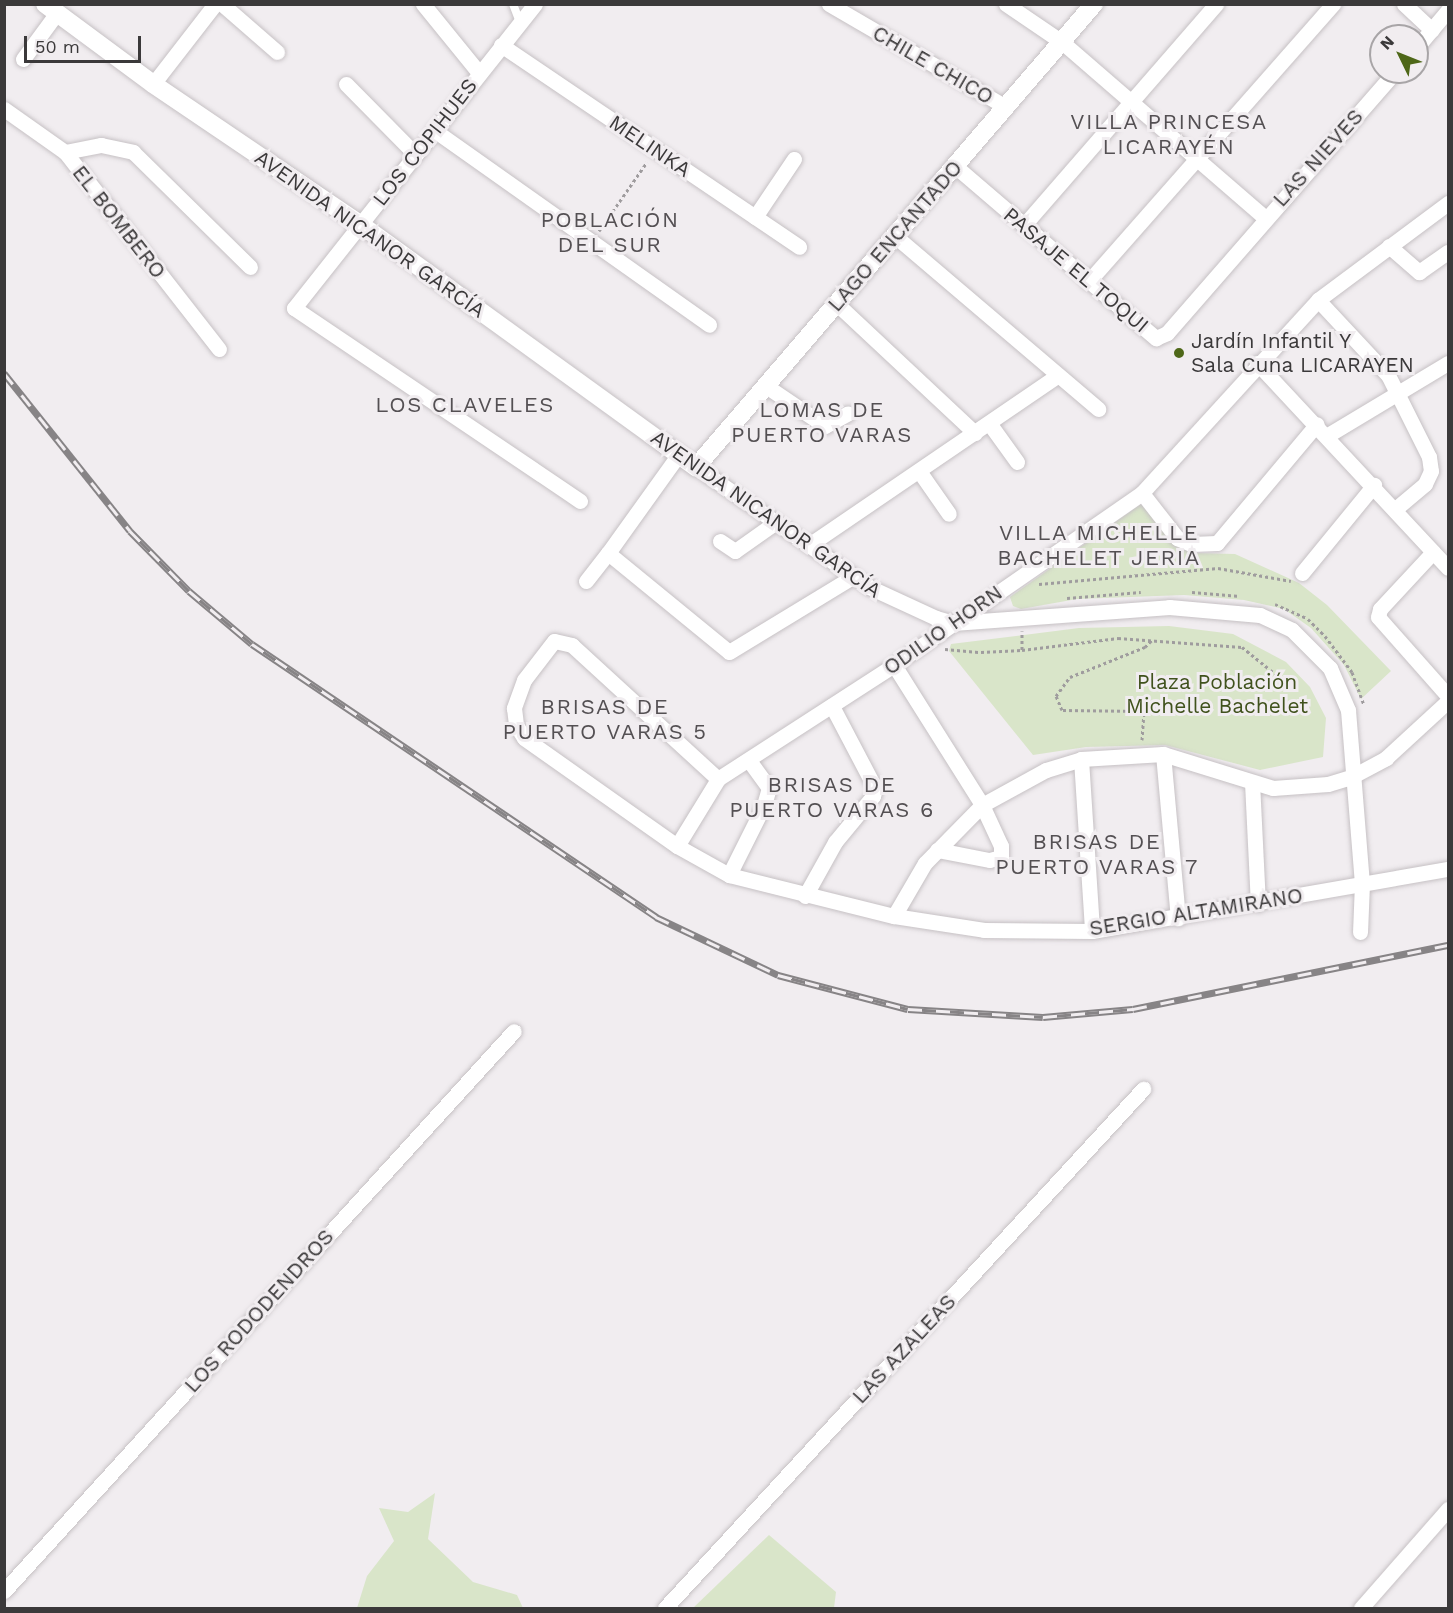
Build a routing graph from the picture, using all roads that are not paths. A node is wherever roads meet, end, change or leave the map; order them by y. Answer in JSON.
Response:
{"nodes":[{"id":1,"x":215,"y":4,"type":"edge"},
{"id":2,"x":222,"y":4,"type":"edge"},
{"id":3,"x":423,"y":4,"type":"edge"},
{"id":4,"x":513,"y":4,"type":"edge"},
{"id":5,"x":535,"y":4,"type":"edge"},
{"id":6,"x":1006,"y":4,"type":"edge"},
{"id":7,"x":1094,"y":4,"type":"edge"},
{"id":8,"x":1216,"y":4,"type":"edge"},
{"id":9,"x":1333,"y":4,"type":"edge"},
{"id":10,"x":1404,"y":4,"type":"edge"},
{"id":11,"x":838,"y":6,"type":"edge"},
{"id":12,"x":50,"y":9,"type":"edge"},
{"id":13,"x":1449,"y":10,"type":"edge"},
{"id":14,"x":520,"y":22,"type":"junction"},
{"id":15,"x":1432,"y":30,"type":"junction"},
{"id":16,"x":1429,"y":33,"type":"edge"},
{"id":17,"x":1062,"y":42,"type":"junction"},
{"id":18,"x":501,"y":45,"type":"junction"},
{"id":19,"x":277,"y":52,"type":"dead end"},
{"id":20,"x":23,"y":59,"type":"dead end"},
{"id":21,"x":479,"y":73,"type":"junction"},
{"id":22,"x":153,"y":84,"type":"junction"},
{"id":23,"x":346,"y":84,"type":"dead end"},
{"id":24,"x":1384,"y":84,"type":"edge"},
{"id":25,"x":1132,"y":102,"type":"junction"},
{"id":26,"x":1006,"y":107,"type":"junction"},
{"id":27,"x":4,"y":109,"type":"edge"},
{"id":28,"x":434,"y":130,"type":"junction"},
{"id":29,"x":65,"y":152,"type":"junction"},
{"id":30,"x":415,"y":154,"type":"junction"},
{"id":31,"x":794,"y":159,"type":"dead end"},
{"id":32,"x":1197,"y":159,"type":"junction"},
{"id":33,"x":955,"y":166,"type":"junction"},
{"id":34,"x":1449,"y":203,"type":"edge"},
{"id":35,"x":755,"y":217,"type":"junction"},
{"id":36,"x":1265,"y":218,"type":"junction"},
{"id":37,"x":360,"y":224,"type":"junction"},
{"id":38,"x":1024,"y":225,"type":"junction"},
{"id":39,"x":895,"y":236,"type":"junction"},
{"id":40,"x":1389,"y":246,"type":"junction"},
{"id":41,"x":799,"y":247,"type":"dead end"},
{"id":42,"x":1449,"y":252,"type":"edge"},
{"id":43,"x":250,"y":267,"type":"dead end"},
{"id":44,"x":1088,"y":282,"type":"junction"},
{"id":45,"x":1318,"y":300,"type":"junction"},
{"id":46,"x":837,"y":304,"type":"junction"},
{"id":47,"x":709,"y":325,"type":"dead end"},
{"id":48,"x":219,"y":349,"type":"dead end"},
{"id":49,"x":1257,"y":363,"type":"junction"},
{"id":50,"x":1449,"y":363,"type":"edge"},
{"id":51,"x":1058,"y":376,"type":"junction"},
{"id":52,"x":766,"y":386,"type":"junction"},
{"id":53,"x":1398,"y":396,"type":"junction"},
{"id":54,"x":1098,"y":409,"type":"dead end"},
{"id":55,"x":848,"y":413,"type":"dead end"},
{"id":56,"x":989,"y":423,"type":"junction"},
{"id":57,"x":1317,"y":424,"type":"junction"},
{"id":58,"x":975,"y":433,"type":"junction"},
{"id":59,"x":1328,"y":435,"type":"junction"},
{"id":60,"x":679,"y":454,"type":"junction"},
{"id":61,"x":1017,"y":462,"type":"dead end"},
{"id":62,"x":696,"y":467,"type":"junction"},
{"id":63,"x":920,"y":471,"type":"junction"},
{"id":64,"x":1374,"y":485,"type":"junction"},
{"id":65,"x":1142,"y":492,"type":"junction"},
{"id":66,"x":579,"y":501,"type":"dead end"},
{"id":67,"x":1396,"y":508,"type":"junction"},
{"id":68,"x":950,"y":514,"type":"dead end"},
{"id":69,"x":776,"y":522,"type":"junction"},
{"id":70,"x":720,"y":541,"type":"dead end"},
{"id":71,"x":809,"y":544,"type":"junction"},
{"id":72,"x":1433,"y":552,"type":"junction"},
{"id":73,"x":608,"y":553,"type":"junction"},
{"id":74,"x":1448,"y":567,"type":"edge"},
{"id":75,"x":1302,"y":573,"type":"road end"},
{"id":76,"x":854,"y":576,"type":"junction"},
{"id":77,"x":586,"y":581,"type":"dead end"},
{"id":78,"x":997,"y":592,"type":"junction"},
{"id":79,"x":1010,"y":618,"type":"junction"},
{"id":80,"x":953,"y":623,"type":"junction"},
{"id":81,"x":894,"y":665,"type":"junction"},
{"id":82,"x":1449,"y":698,"type":"edge"},
{"id":83,"x":832,"y":706,"type":"junction"},
{"id":84,"x":1163,"y":754,"type":"junction"},
{"id":85,"x":1081,"y":759,"type":"junction"},
{"id":86,"x":749,"y":760,"type":"junction"},
{"id":87,"x":1351,"y":777,"type":"junction"},
{"id":88,"x":718,"y":779,"type":"junction"},
{"id":89,"x":1252,"y":782,"type":"junction"},
{"id":90,"x":982,"y":805,"type":"junction"},
{"id":91,"x":677,"y":846,"type":"junction"},
{"id":92,"x":937,"y":850,"type":"junction"},
{"id":93,"x":1449,"y":869,"type":"edge"},
{"id":94,"x":729,"y":875,"type":"junction"},
{"id":95,"x":1362,"y":884,"type":"junction"},
{"id":96,"x":805,"y":896,"type":"junction"},
{"id":97,"x":1258,"y":904,"type":"junction"},
{"id":98,"x":894,"y":916,"type":"junction"},
{"id":99,"x":1178,"y":918,"type":"junction"},
{"id":100,"x":1092,"y":931,"type":"junction"},
{"id":101,"x":1360,"y":932,"type":"dead end"},
{"id":102,"x":514,"y":1031,"type":"dead end"},
{"id":103,"x":1143,"y":1089,"type":"dead end"},
{"id":104,"x":1449,"y":1509,"type":"edge"},
{"id":105,"x":4,"y":1591,"type":"edge"},
{"id":106,"x":665,"y":1608,"type":"edge"},
{"id":107,"x":1361,"y":1608,"type":"edge"}],
"edges":[{"from":1,"to":22,"type":"street"},
{"from":2,"to":19,"type":"street"},
{"from":3,"to":21,"type":"street"},
{"from":4,"to":14,"type":"lane"},
{"from":5,"to":14,"type":"street","name":"LOS COPIHUES"},
{"from":6,"to":17,"type":"street"},
{"from":7,"to":17,"type":"street","name":"LAGO ENCANTADO"},
{"from":8,"to":25,"type":"street"},
{"from":9,"to":32,"type":"street"},
{"from":10,"to":15,"type":"street"},
{"from":11,"to":26,"type":"street","name":"CHILE CHICO"},
{"from":12,"to":20,"type":"street"},
{"from":12,"to":22,"type":"street","name":"AVENIDA NICANOR GARCÍA"},
{"from":13,"to":15,"type":"street"},
{"from":14,"to":18,"type":"street","name":"LOS COPIHUES"},
{"from":15,"to":16,"type":"street"},
{"from":17,"to":25,"type":"street"},
{"from":17,"to":26,"type":"street","name":"LAGO ENCANTADO"},
{"from":18,"to":21,"type":"street","name":"LOS COPIHUES"},
{"from":18,"to":35,"type":"street","name":"MELINKA"},
{"from":21,"to":28,"type":"street","name":"LOS COPIHUES"},
{"from":22,"to":37,"type":"street","name":"AVENIDA NICANOR GARCÍA"},
{"from":23,"to":30,"type":"street"},
{"from":24,"to":36,"type":"street","name":"LAS NIEVES"},
{"from":25,"to":32,"type":"street"},
{"from":25,"to":38,"type":"street"},
{"from":26,"to":33,"type":"street","name":"LAGO ENCANTADO"},
{"from":27,"to":29,"type":"street","name":"EL BOMBERO"},
{"from":28,"to":30,"type":"street","name":"LOS COPIHUES"},
{"from":28,"to":47,"type":"street"},
{"from":29,"to":43,"type":"street"},
{"from":29,"to":48,"type":"street","name":"EL BOMBERO"},
{"from":30,"to":37,"type":"street","name":"LOS COPIHUES"},
{"from":31,"to":35,"type":"street"},
{"from":32,"to":36,"type":"street"},
{"from":32,"to":44,"type":"street"},
{"from":33,"to":38,"type":"street","name":"PASAJE EL TOQUI"},
{"from":33,"to":39,"type":"street","name":"LAGO ENCANTADO"},
{"from":34,"to":40,"type":"street","name":"ODILIO HORN"},
{"from":35,"to":41,"type":"street","name":"MELINKA"},
{"from":36,"to":44,"type":"street","name":"PASAJE EL TOQUI"},
{"from":37,"to":60,"type":"street","name":"AVENIDA NICANOR GARCÍA"},
{"from":37,"to":66,"type":"street","name":"LOS COPIHUES"},
{"from":38,"to":44,"type":"street","name":"PASAJE EL TOQUI"},
{"from":39,"to":46,"type":"street","name":"LAGO ENCANTADO"},
{"from":39,"to":51,"type":"street"},
{"from":40,"to":42,"type":"street"},
{"from":40,"to":45,"type":"street","name":"ODILIO HORN"},
{"from":45,"to":49,"type":"street","name":"ODILIO HORN"},
{"from":45,"to":53,"type":"street"},
{"from":46,"to":52,"type":"street","name":"LAGO ENCANTADO"},
{"from":46,"to":58,"type":"street"},
{"from":49,"to":57,"type":"street"},
{"from":49,"to":65,"type":"street","name":"ODILIO HORN"},
{"from":50,"to":53,"type":"street"},
{"from":51,"to":54,"type":"street"},
{"from":51,"to":56,"type":"street"},
{"from":52,"to":55,"type":"street"},
{"from":52,"to":62,"type":"street","name":"LAGO ENCANTADO"},
{"from":53,"to":59,"type":"street"},
{"from":53,"to":67,"type":"street"},
{"from":56,"to":58,"type":"street"},
{"from":56,"to":61,"type":"street"},
{"from":57,"to":59,"type":"street"},
{"from":57,"to":65,"type":"street"},
{"from":58,"to":63,"type":"street"},
{"from":59,"to":64,"type":"street"},
{"from":60,"to":62,"type":"street","name":"AVENIDA NICANOR GARCÍA"},
{"from":60,"to":73,"type":"street"},
{"from":62,"to":69,"type":"street","name":"AVENIDA NICANOR GARCÍA"},
{"from":63,"to":68,"type":"street"},
{"from":63,"to":71,"type":"street"},
{"from":64,"to":67,"type":"street"},
{"from":64,"to":75,"type":"street"},
{"from":65,"to":78,"type":"street","name":"ODILIO HORN"},
{"from":67,"to":72,"type":"street"},
{"from":69,"to":70,"type":"street"},
{"from":69,"to":71,"type":"street","name":"AVENIDA NICANOR GARCÍA"},
{"from":71,"to":76,"type":"street","name":"AVENIDA NICANOR GARCÍA"},
{"from":72,"to":74,"type":"street"},
{"from":72,"to":82,"type":"street"},
{"from":73,"to":76,"type":"street"},
{"from":73,"to":77,"type":"street"},
{"from":76,"to":80,"type":"street","name":"AVENIDA NICANOR GARCÍA"},
{"from":78,"to":79,"type":"street"},
{"from":78,"to":80,"type":"street","name":"ODILIO HORN"},
{"from":79,"to":80,"type":"street","name":"AVENIDA NICANOR GARCÍA"},
{"from":79,"to":87,"type":"street","name":"AVENIDA NICANOR GARCÍA"},
{"from":80,"to":81,"type":"street","name":"ODILIO HORN"},
{"from":81,"to":83,"type":"street","name":"ODILIO HORN"},
{"from":81,"to":90,"type":"street"},
{"from":82,"to":87,"type":"street"},
{"from":83,"to":86,"type":"street","name":"ODILIO HORN"},
{"from":83,"to":96,"type":"street"},
{"from":84,"to":85,"type":"street"},
{"from":84,"to":89,"type":"street"},
{"from":84,"to":99,"type":"street"},
{"from":85,"to":90,"type":"street"},
{"from":85,"to":100,"type":"street"},
{"from":86,"to":88,"type":"street","name":"ODILIO HORN"},
{"from":86,"to":94,"type":"street"},
{"from":87,"to":89,"type":"street"},
{"from":87,"to":95,"type":"street","name":"AVENIDA NICANOR GARCÍA"},
{"from":88,"to":91,"type":"street"},
{"from":88,"to":91,"type":"street","name":"SERGIO ALTAMIRANO"},
{"from":89,"to":97,"type":"street"},
{"from":90,"to":92,"type":"street"},
{"from":90,"to":92,"type":"street"},
{"from":91,"to":94,"type":"street","name":"SERGIO ALTAMIRANO"},
{"from":92,"to":98,"type":"street"},
{"from":93,"to":95,"type":"street","name":"SERGIO ALTAMIRANO"},
{"from":94,"to":96,"type":"street","name":"SERGIO ALTAMIRANO"},
{"from":95,"to":97,"type":"street","name":"SERGIO ALTAMIRANO"},
{"from":95,"to":101,"type":"street","name":"AVENIDA NICANOR GARCÍA"},
{"from":96,"to":98,"type":"street","name":"SERGIO ALTAMIRANO"},
{"from":97,"to":99,"type":"street","name":"SERGIO ALTAMIRANO"},
{"from":98,"to":100,"type":"street","name":"SERGIO ALTAMIRANO"},
{"from":99,"to":100,"type":"street","name":"SERGIO ALTAMIRANO"},
{"from":102,"to":105,"type":"street","name":"LOS RODODENDROS"},
{"from":103,"to":106,"type":"street","name":"LAS AZALEAS"},
{"from":104,"to":107,"type":"street"}]}
